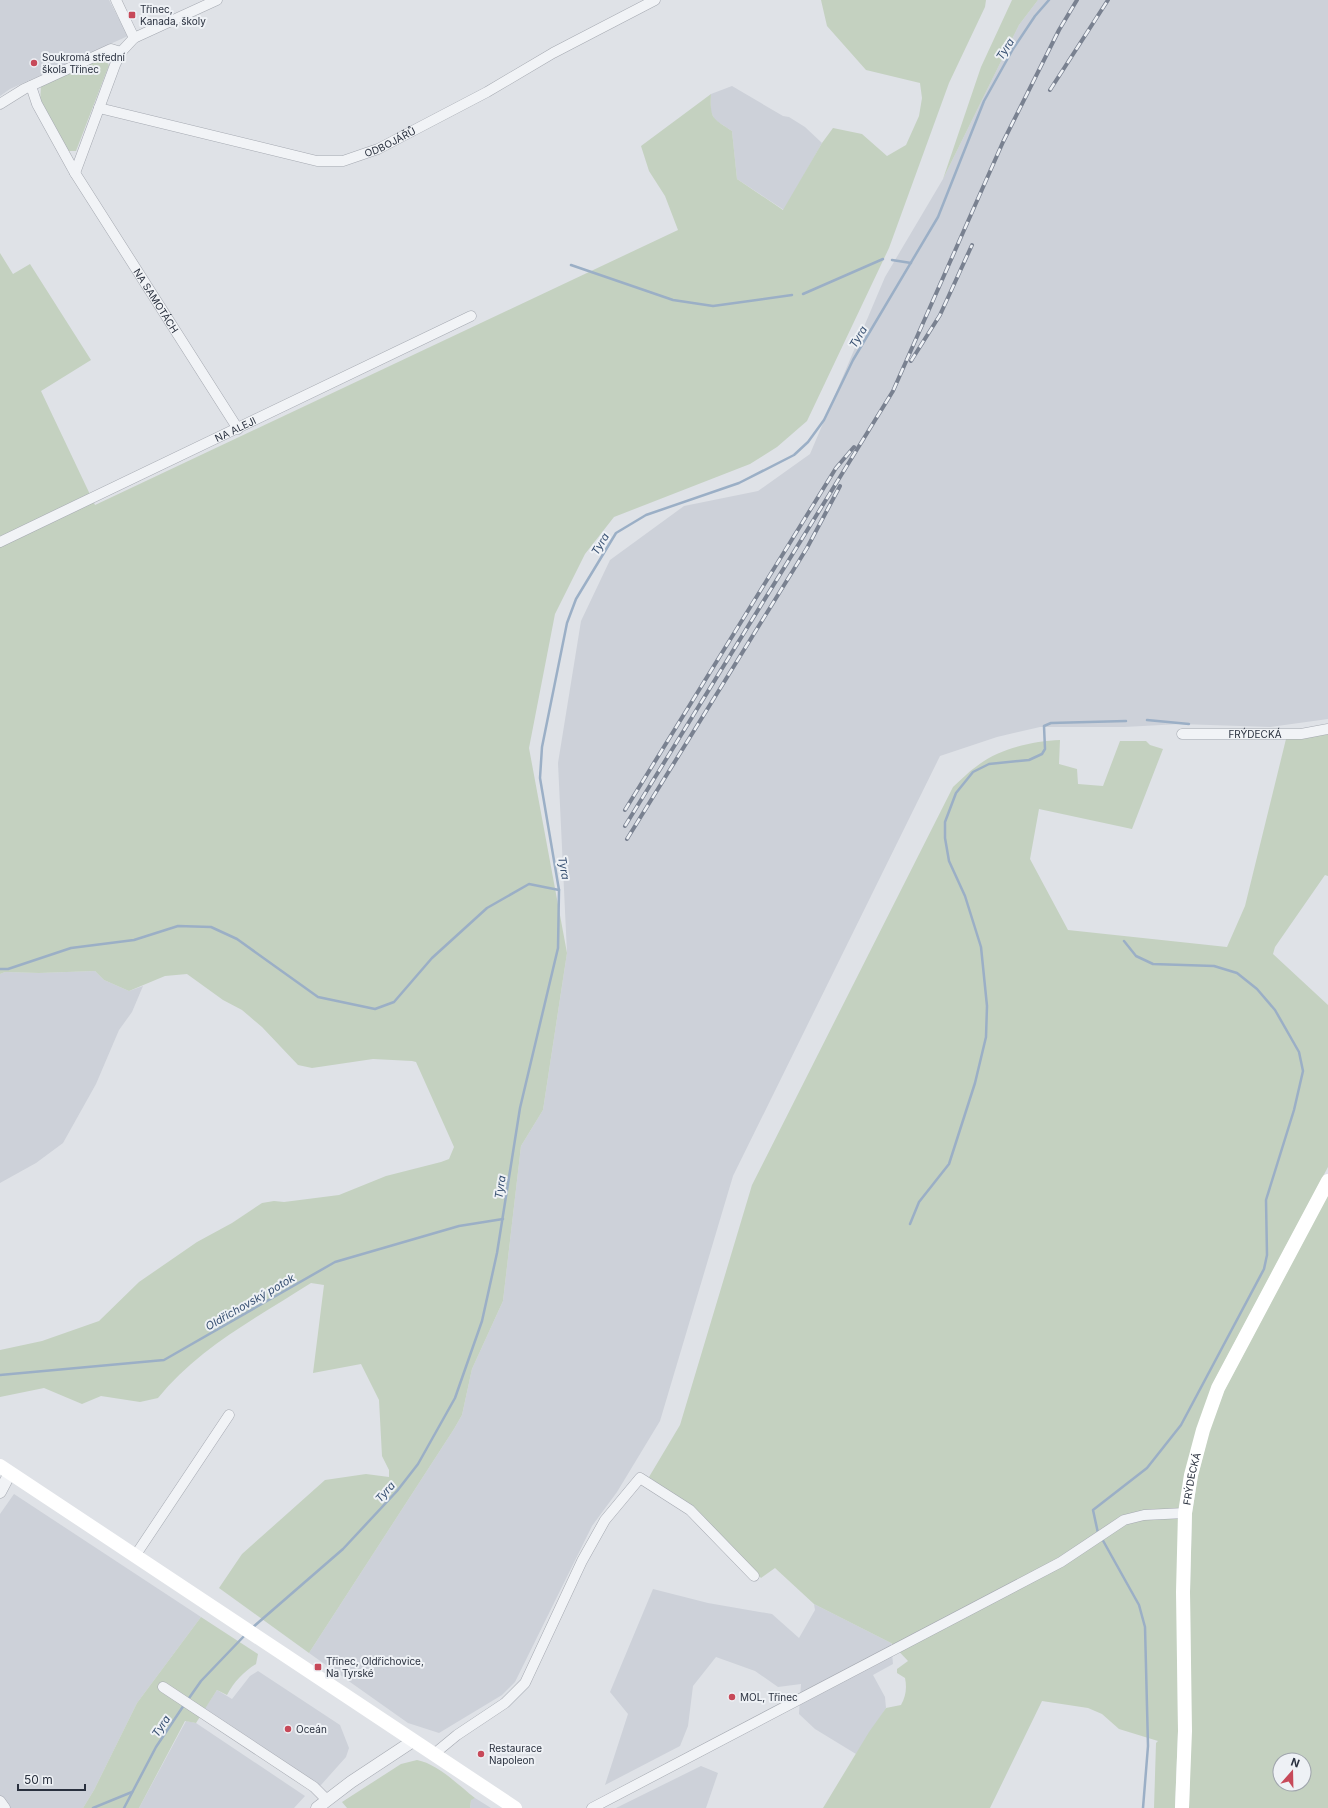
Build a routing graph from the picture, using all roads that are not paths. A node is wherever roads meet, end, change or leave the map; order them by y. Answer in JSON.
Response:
{"nodes":[{"id":1,"x":116,"y":0,"type":"edge"},
{"id":2,"x":217,"y":0,"type":"edge"},
{"id":3,"x":655,"y":0,"type":"edge"},
{"id":4,"x":134,"y":38,"type":"junction"},
{"id":5,"x":121,"y":52,"type":"junction"},
{"id":6,"x":31,"y":86,"type":"junction"},
{"id":7,"x":0,"y":104,"type":"edge"},
{"id":8,"x":100,"y":108,"type":"junction"},
{"id":9,"x":75,"y":173,"type":"junction"},
{"id":10,"x":470,"y":316,"type":"dead end"},
{"id":11,"x":238,"y":429,"type":"junction"},
{"id":12,"x":0,"y":542,"type":"edge"},
{"id":13,"x":1328,"y":729,"type":"edge"},
{"id":14,"x":1182,"y":734,"type":"dead end"},
{"id":15,"x":1328,"y":1181,"type":"edge"},
{"id":16,"x":229,"y":1415,"type":"dead end"},
{"id":17,"x":5,"y":1470,"type":"edge"},
{"id":18,"x":0,"y":1492,"type":"edge"},
{"id":19,"x":1185,"y":1513,"type":"junction"},
{"id":20,"x":135,"y":1556,"type":"junction"},
{"id":21,"x":754,"y":1576,"type":"dead end"},
{"id":22,"x":163,"y":1687,"type":"dead end"},
{"id":23,"x":413,"y":1740,"type":"junction"},
{"id":24,"x":434,"y":1754,"type":"junction"},
{"id":25,"x":327,"y":1800,"type":"junction"},
{"id":26,"x":0,"y":1801,"type":"edge"},
{"id":27,"x":5,"y":1808,"type":"edge"},
{"id":28,"x":317,"y":1808,"type":"edge"},
{"id":29,"x":515,"y":1808,"type":"edge"},
{"id":30,"x":592,"y":1808,"type":"edge"},
{"id":31,"x":1182,"y":1808,"type":"edge"}],
"edges":[{"from":1,"to":4,"type":"street"},
{"from":2,"to":4,"type":"street"},
{"from":3,"to":8,"type":"street","name":"ODBOJÁŘŮ"},
{"from":4,"to":5,"type":"street"},
{"from":5,"to":6,"type":"street"},
{"from":5,"to":8,"type":"street"},
{"from":6,"to":7,"type":"street"},
{"from":6,"to":9,"type":"street","name":"NA SAMOTÁCH"},
{"from":8,"to":9,"type":"street"},
{"from":9,"to":11,"type":"street","name":"NA SAMOTÁCH"},
{"from":10,"to":11,"type":"street","name":"NA ALEJI"},
{"from":11,"to":12,"type":"street","name":"NA ALEJI"},
{"from":13,"to":14,"type":"street","name":"FRÝDECKÁ"},
{"from":15,"to":19,"type":"main road","name":"FRÝDECKÁ"},
{"from":16,"to":20,"type":"street"},
{"from":17,"to":18,"type":"street"},
{"from":17,"to":20,"type":"main road"},
{"from":19,"to":30,"type":"street"},
{"from":19,"to":31,"type":"main road","name":"FRÝDECKÁ"},
{"from":20,"to":23,"type":"main road"},
{"from":21,"to":24,"type":"street"},
{"from":22,"to":25,"type":"street"},
{"from":23,"to":24,"type":"main road"},
{"from":23,"to":25,"type":"street"},
{"from":24,"to":29,"type":"main road"},
{"from":25,"to":28,"type":"street"},
{"from":26,"to":27,"type":"street"}]}
